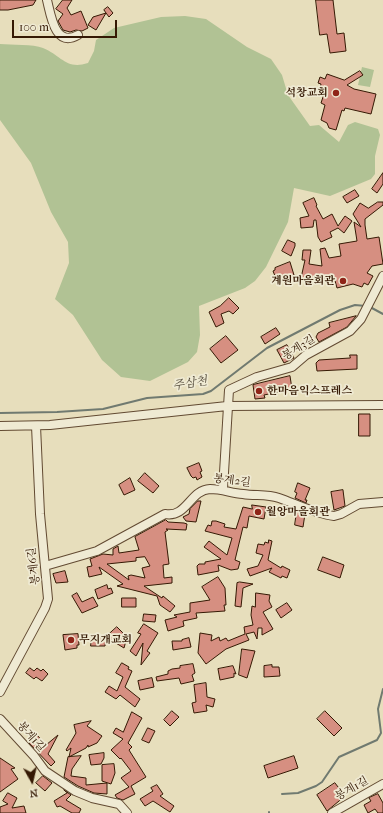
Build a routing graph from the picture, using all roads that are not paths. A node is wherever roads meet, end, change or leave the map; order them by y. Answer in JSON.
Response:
{"nodes":[{"id":1,"x":47,"y":0,"type":"edge"},
{"id":2,"x":78,"y":35,"type":"dead end"},
{"id":3,"x":383,"y":276,"type":"edge"},
{"id":4,"x":383,"y":405,"type":"edge"},
{"id":5,"x":227,"y":406,"type":"junction"},
{"id":6,"x":0,"y":426,"type":"edge"},
{"id":7,"x":36,"y":426,"type":"junction"},
{"id":8,"x":223,"y":489,"type":"junction"},
{"id":9,"x":383,"y":502,"type":"edge"},
{"id":10,"x":45,"y":566,"type":"junction"},
{"id":11,"x":0,"y":692,"type":"edge"},
{"id":12,"x":0,"y":719,"type":"edge"},
{"id":13,"x":383,"y":784,"type":"edge"},
{"id":14,"x":127,"y":813,"type":"edge"},
{"id":15,"x":332,"y":813,"type":"edge"}],
"edges":[{"from":1,"to":2,"type":"street"},
{"from":3,"to":5,"type":"street","name":"봉계3길"},
{"from":4,"to":5,"type":"street"},
{"from":5,"to":7,"type":"street"},
{"from":5,"to":8,"type":"street","name":"봉계3길"},
{"from":6,"to":7,"type":"street"},
{"from":7,"to":10,"type":"street","name":"봉계6길"},
{"from":8,"to":9,"type":"street","name":"봉계2길"},
{"from":8,"to":10,"type":"street","name":"봉계2길"},
{"from":10,"to":11,"type":"street","name":"봉계6길"},
{"from":12,"to":14,"type":"street","name":"봉계1길"},
{"from":13,"to":15,"type":"street","name":"봉계1길"}]}
